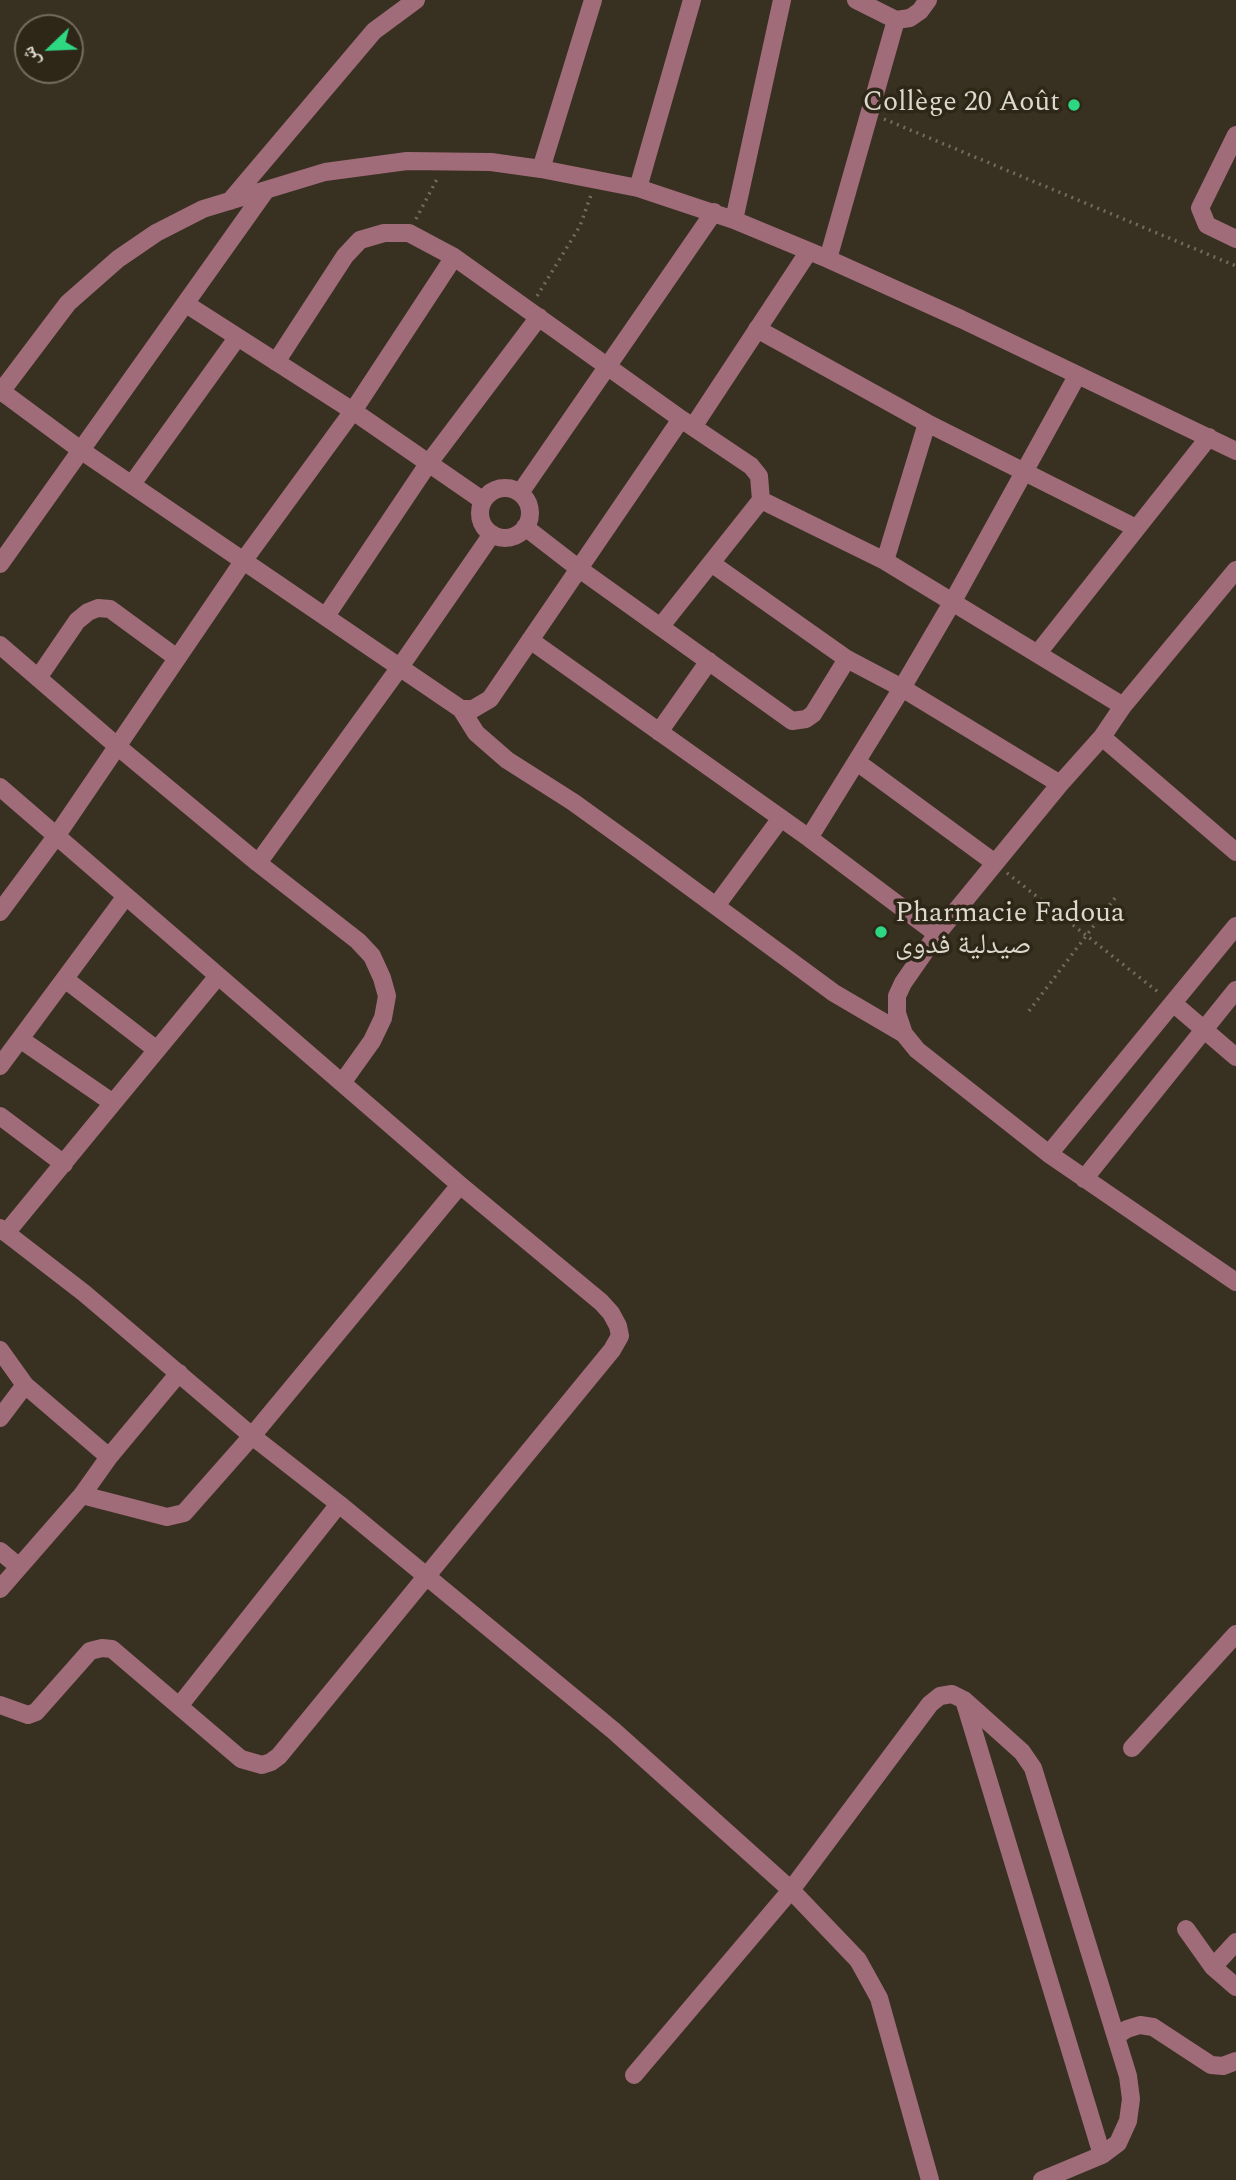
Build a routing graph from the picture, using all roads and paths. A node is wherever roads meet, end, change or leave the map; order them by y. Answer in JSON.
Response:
{"nodes":[{"id":1,"x":416,"y":0,"type":"edge"},
{"id":2,"x":593,"y":0,"type":"edge"},
{"id":3,"x":692,"y":0,"type":"edge"},
{"id":4,"x":782,"y":0,"type":"edge"},
{"id":5,"x":856,"y":0,"type":"edge"},
{"id":6,"x":928,"y":0,"type":"edge"},
{"id":7,"x":896,"y":20,"type":"junction"},
{"id":8,"x":870,"y":113,"type":"junction"},
{"id":9,"x":1236,"y":135,"type":"edge"},
{"id":10,"x":446,"y":162,"type":"junction"},
{"id":11,"x":541,"y":169,"type":"junction"},
{"id":12,"x":596,"y":180,"type":"junction"},
{"id":13,"x":638,"y":188,"type":"junction"},
{"id":14,"x":266,"y":190,"type":"junction"},
{"id":15,"x":230,"y":201,"type":"junction"},
{"id":16,"x":714,"y":212,"type":"junction"},
{"id":17,"x":734,"y":220,"type":"junction"},
{"id":18,"x":409,"y":233,"type":"junction"},
{"id":19,"x":1236,"y":239,"type":"edge"},
{"id":20,"x":808,"y":251,"type":"junction"},
{"id":21,"x":454,"y":257,"type":"junction"},
{"id":22,"x":828,"y":258,"type":"junction"},
{"id":23,"x":1236,"y":266,"type":"edge"},
{"id":24,"x":186,"y":304,"type":"junction"},
{"id":25,"x":534,"y":313,"type":"junction"},
{"id":26,"x":757,"y":329,"type":"junction"},
{"id":27,"x":237,"y":338,"type":"junction"},
{"id":28,"x":276,"y":362,"type":"junction"},
{"id":29,"x":608,"y":365,"type":"junction"},
{"id":30,"x":1077,"y":376,"type":"junction"},
{"id":31,"x":1,"y":392,"type":"edge"},
{"id":32,"x":353,"y":411,"type":"junction"},
{"id":33,"x":687,"y":423,"type":"junction"},
{"id":34,"x":927,"y":423,"type":"junction"},
{"id":35,"x":1209,"y":437,"type":"junction"},
{"id":36,"x":82,"y":451,"type":"junction"},
{"id":37,"x":1236,"y":451,"type":"edge"},
{"id":38,"x":428,"y":464,"type":"junction"},
{"id":39,"x":1023,"y":471,"type":"junction"},
{"id":40,"x":132,"y":484,"type":"junction"},
{"id":41,"x":520,"y":493,"type":"junction"},
{"id":42,"x":482,"y":500,"type":"junction"},
{"id":43,"x":761,"y":500,"type":"junction"},
{"id":44,"x":525,"y":527,"type":"junction"},
{"id":45,"x":1136,"y":528,"type":"junction"},
{"id":46,"x":492,"y":534,"type":"junction"},
{"id":47,"x":244,"y":560,"type":"junction"},
{"id":48,"x":886,"y":561,"type":"junction"},
{"id":49,"x":0,"y":564,"type":"edge"},
{"id":50,"x":711,"y":564,"type":"junction"},
{"id":51,"x":578,"y":568,"type":"junction"},
{"id":52,"x":1236,"y":570,"type":"edge"},
{"id":53,"x":953,"y":601,"type":"junction"},
{"id":54,"x":326,"y":616,"type":"junction"},
{"id":55,"x":661,"y":626,"type":"junction"},
{"id":56,"x":530,"y":640,"type":"junction"},
{"id":57,"x":0,"y":645,"type":"edge"},
{"id":58,"x":1038,"y":653,"type":"junction"},
{"id":59,"x":177,"y":658,"type":"junction"},
{"id":60,"x":847,"y":659,"type":"junction"},
{"id":61,"x":709,"y":661,"type":"junction"},
{"id":62,"x":400,"y":667,"type":"junction"},
{"id":63,"x":38,"y":678,"type":"junction"},
{"id":64,"x":902,"y":688,"type":"junction"},
{"id":65,"x":1123,"y":706,"type":"junction"},
{"id":66,"x":461,"y":709,"type":"junction"},
{"id":67,"x":659,"y":732,"type":"junction"},
{"id":68,"x":1102,"y":737,"type":"junction"},
{"id":69,"x":117,"y":746,"type":"junction"},
{"id":70,"x":857,"y":762,"type":"junction"},
{"id":71,"x":1060,"y":784,"type":"junction"},
{"id":72,"x":0,"y":787,"type":"edge"},
{"id":73,"x":781,"y":818,"type":"junction"},
{"id":74,"x":57,"y":835,"type":"junction"},
{"id":75,"x":809,"y":838,"type":"junction"},
{"id":76,"x":1236,"y":852,"type":"edge"},
{"id":77,"x":258,"y":863,"type":"junction"},
{"id":78,"x":995,"y":863,"type":"junction"},
{"id":79,"x":1118,"y":894,"type":"dead end"},
{"id":80,"x":126,"y":896,"type":"junction"},
{"id":81,"x":716,"y":906,"type":"junction"},
{"id":82,"x":0,"y":912,"type":"edge"},
{"id":83,"x":1236,"y":926,"type":"edge"},
{"id":84,"x":937,"y":934,"type":"junction"},
{"id":85,"x":1085,"y":936,"type":"junction"},
{"id":86,"x":218,"y":976,"type":"junction"},
{"id":87,"x":65,"y":979,"type":"junction"},
{"id":88,"x":1236,"y":990,"type":"edge"},
{"id":89,"x":1173,"y":1003,"type":"junction"},
{"id":90,"x":1029,"y":1011,"type":"dead end"},
{"id":91,"x":1205,"y":1030,"type":"junction"},
{"id":92,"x":904,"y":1034,"type":"junction"},
{"id":93,"x":157,"y":1050,"type":"junction"},
{"id":94,"x":7,"y":1051,"type":"edge"},
{"id":95,"x":1236,"y":1057,"type":"edge"},
{"id":96,"x":342,"y":1083,"type":"junction"},
{"id":97,"x":113,"y":1103,"type":"junction"},
{"id":98,"x":0,"y":1116,"type":"edge"},
{"id":99,"x":1049,"y":1154,"type":"junction"},
{"id":100,"x":64,"y":1164,"type":"junction"},
{"id":101,"x":1084,"y":1179,"type":"junction"},
{"id":102,"x":460,"y":1185,"type":"junction"},
{"id":103,"x":3,"y":1230,"type":"edge"},
{"id":104,"x":1236,"y":1282,"type":"edge"},
{"id":105,"x":0,"y":1350,"type":"edge"},
{"id":106,"x":179,"y":1373,"type":"junction"},
{"id":107,"x":25,"y":1385,"type":"junction"},
{"id":108,"x":0,"y":1418,"type":"edge"},
{"id":109,"x":252,"y":1436,"type":"junction"},
{"id":110,"x":109,"y":1457,"type":"junction"},
{"id":111,"x":82,"y":1495,"type":"junction"},
{"id":112,"x":338,"y":1504,"type":"junction"},
{"id":113,"x":0,"y":1551,"type":"edge"},
{"id":114,"x":18,"y":1566,"type":"junction"},
{"id":115,"x":426,"y":1576,"type":"junction"},
{"id":116,"x":0,"y":1589,"type":"edge"},
{"id":117,"x":1236,"y":1634,"type":"edge"},
{"id":118,"x":964,"y":1700,"type":"junction"},
{"id":119,"x":0,"y":1705,"type":"edge"},
{"id":120,"x":180,"y":1705,"type":"junction"},
{"id":121,"x":1132,"y":1748,"type":"dead end"},
{"id":122,"x":791,"y":1890,"type":"junction"},
{"id":123,"x":1186,"y":1929,"type":"dead end"},
{"id":124,"x":1236,"y":1942,"type":"edge"},
{"id":125,"x":1213,"y":1967,"type":"junction"},
{"id":126,"x":1236,"y":1987,"type":"edge"},
{"id":127,"x":1116,"y":2036,"type":"junction"},
{"id":128,"x":1236,"y":2061,"type":"edge"},
{"id":129,"x":634,"y":2075,"type":"dead end"},
{"id":130,"x":1102,"y":2155,"type":"junction"},
{"id":131,"x":930,"y":2180,"type":"edge"},
{"id":132,"x":1042,"y":2180,"type":"edge"}],
"edges":[{"from":1,"to":15,"type":"street"},
{"from":2,"to":11,"type":"street"},
{"from":3,"to":13,"type":"street"},
{"from":4,"to":17,"type":"street"},
{"from":5,"to":7,"type":"street"},
{"from":6,"to":7,"type":"street"},
{"from":7,"to":8,"type":"street"},
{"from":8,"to":22,"type":"street"},
{"from":8,"to":23,"type":"path"},
{"from":9,"to":19,"type":"street"},
{"from":10,"to":11,"type":"street"},
{"from":10,"to":14,"type":"street"},
{"from":10,"to":18,"type":"path"},
{"from":11,"to":12,"type":"street"},
{"from":12,"to":13,"type":"street"},
{"from":12,"to":25,"type":"path"},
{"from":13,"to":16,"type":"street"},
{"from":14,"to":15,"type":"street"},
{"from":14,"to":24,"type":"street"},
{"from":15,"to":31,"type":"street"},
{"from":16,"to":17,"type":"street"},
{"from":16,"to":29,"type":"street"},
{"from":17,"to":20,"type":"street"},
{"from":18,"to":21,"type":"street"},
{"from":18,"to":28,"type":"street"},
{"from":20,"to":22,"type":"street"},
{"from":20,"to":26,"type":"street"},
{"from":21,"to":25,"type":"street"},
{"from":21,"to":32,"type":"street"},
{"from":22,"to":30,"type":"street"},
{"from":24,"to":27,"type":"street"},
{"from":24,"to":36,"type":"street"},
{"from":25,"to":29,"type":"street"},
{"from":25,"to":38,"type":"street"},
{"from":26,"to":33,"type":"street"},
{"from":26,"to":34,"type":"street"},
{"from":27,"to":28,"type":"street"},
{"from":27,"to":40,"type":"street"},
{"from":28,"to":32,"type":"street"},
{"from":29,"to":33,"type":"street"},
{"from":29,"to":41,"type":"street"},
{"from":30,"to":35,"type":"street"},
{"from":30,"to":39,"type":"street"},
{"from":31,"to":36,"type":"street"},
{"from":32,"to":38,"type":"street"},
{"from":32,"to":47,"type":"street"},
{"from":33,"to":43,"type":"street"},
{"from":33,"to":51,"type":"street"},
{"from":34,"to":39,"type":"street"},
{"from":34,"to":48,"type":"street"},
{"from":35,"to":37,"type":"street"},
{"from":35,"to":45,"type":"street"},
{"from":36,"to":40,"type":"street"},
{"from":36,"to":49,"type":"street"},
{"from":38,"to":42,"type":"street"},
{"from":38,"to":54,"type":"street"},
{"from":39,"to":45,"type":"street"},
{"from":39,"to":53,"type":"street"},
{"from":40,"to":47,"type":"street"},
{"from":41,"to":42,"type":"street"},
{"from":41,"to":44,"type":"street"},
{"from":42,"to":46,"type":"street"},
{"from":43,"to":48,"type":"street"},
{"from":43,"to":50,"type":"street"},
{"from":44,"to":46,"type":"street"},
{"from":44,"to":51,"type":"street"},
{"from":45,"to":58,"type":"street"},
{"from":46,"to":62,"type":"street"},
{"from":47,"to":54,"type":"street"},
{"from":47,"to":59,"type":"street"},
{"from":48,"to":53,"type":"street"},
{"from":50,"to":55,"type":"street"},
{"from":50,"to":60,"type":"street"},
{"from":51,"to":55,"type":"street"},
{"from":51,"to":56,"type":"street"},
{"from":52,"to":65,"type":"street"},
{"from":53,"to":58,"type":"street"},
{"from":53,"to":64,"type":"street"},
{"from":54,"to":62,"type":"street"},
{"from":55,"to":61,"type":"street"},
{"from":56,"to":66,"type":"street"},
{"from":56,"to":67,"type":"street"},
{"from":57,"to":63,"type":"street"},
{"from":58,"to":65,"type":"street"},
{"from":59,"to":63,"type":"street"},
{"from":59,"to":69,"type":"street"},
{"from":60,"to":61,"type":"street"},
{"from":60,"to":64,"type":"street"},
{"from":61,"to":67,"type":"street"},
{"from":62,"to":66,"type":"street"},
{"from":62,"to":77,"type":"street"},
{"from":63,"to":69,"type":"street"},
{"from":64,"to":70,"type":"street"},
{"from":64,"to":71,"type":"street"},
{"from":65,"to":68,"type":"street"},
{"from":66,"to":81,"type":"street"},
{"from":67,"to":73,"type":"street"},
{"from":68,"to":71,"type":"street"},
{"from":68,"to":76,"type":"street"},
{"from":69,"to":74,"type":"street"},
{"from":69,"to":77,"type":"street"},
{"from":70,"to":75,"type":"street"},
{"from":70,"to":78,"type":"street"},
{"from":71,"to":78,"type":"street"},
{"from":72,"to":74,"type":"street"},
{"from":73,"to":75,"type":"street"},
{"from":73,"to":81,"type":"street"},
{"from":74,"to":80,"type":"street"},
{"from":74,"to":82,"type":"street"},
{"from":75,"to":84,"type":"street"},
{"from":77,"to":96,"type":"street"},
{"from":78,"to":84,"type":"street"},
{"from":78,"to":85,"type":"path"},
{"from":79,"to":85,"type":"path"},
{"from":80,"to":86,"type":"street"},
{"from":80,"to":87,"type":"street"},
{"from":81,"to":92,"type":"street"},
{"from":83,"to":89,"type":"street"},
{"from":84,"to":92,"type":"street"},
{"from":85,"to":89,"type":"path"},
{"from":85,"to":90,"type":"path"},
{"from":86,"to":93,"type":"street"},
{"from":86,"to":96,"type":"street"},
{"from":87,"to":93,"type":"street"},
{"from":87,"to":94,"type":"street"},
{"from":88,"to":91,"type":"street"},
{"from":89,"to":91,"type":"street"},
{"from":89,"to":99,"type":"street"},
{"from":91,"to":95,"type":"street"},
{"from":91,"to":101,"type":"street"},
{"from":92,"to":99,"type":"street"},
{"from":93,"to":97,"type":"street"},
{"from":94,"to":97,"type":"street"},
{"from":96,"to":102,"type":"street"},
{"from":97,"to":100,"type":"street"},
{"from":98,"to":100,"type":"street"},
{"from":99,"to":101,"type":"street"},
{"from":100,"to":103,"type":"street"},
{"from":101,"to":104,"type":"street"},
{"from":102,"to":109,"type":"street"},
{"from":102,"to":115,"type":"street"},
{"from":103,"to":106,"type":"street"},
{"from":105,"to":107,"type":"street"},
{"from":106,"to":109,"type":"street"},
{"from":106,"to":110,"type":"street"},
{"from":107,"to":108,"type":"street"},
{"from":107,"to":110,"type":"street"},
{"from":109,"to":111,"type":"street"},
{"from":109,"to":112,"type":"street"},
{"from":110,"to":111,"type":"street"},
{"from":111,"to":114,"type":"street"},
{"from":112,"to":115,"type":"street"},
{"from":112,"to":120,"type":"street"},
{"from":113,"to":114,"type":"street"},
{"from":114,"to":116,"type":"street"},
{"from":115,"to":120,"type":"street"},
{"from":115,"to":122,"type":"street"},
{"from":117,"to":121,"type":"street"},
{"from":118,"to":122,"type":"street"},
{"from":118,"to":127,"type":"street"},
{"from":118,"to":130,"type":"street"},
{"from":119,"to":120,"type":"street"},
{"from":122,"to":129,"type":"street"},
{"from":122,"to":131,"type":"street"},
{"from":123,"to":125,"type":"street"},
{"from":124,"to":125,"type":"street"},
{"from":125,"to":126,"type":"street"},
{"from":127,"to":128,"type":"street"},
{"from":127,"to":130,"type":"street"},
{"from":130,"to":132,"type":"street"}]}
